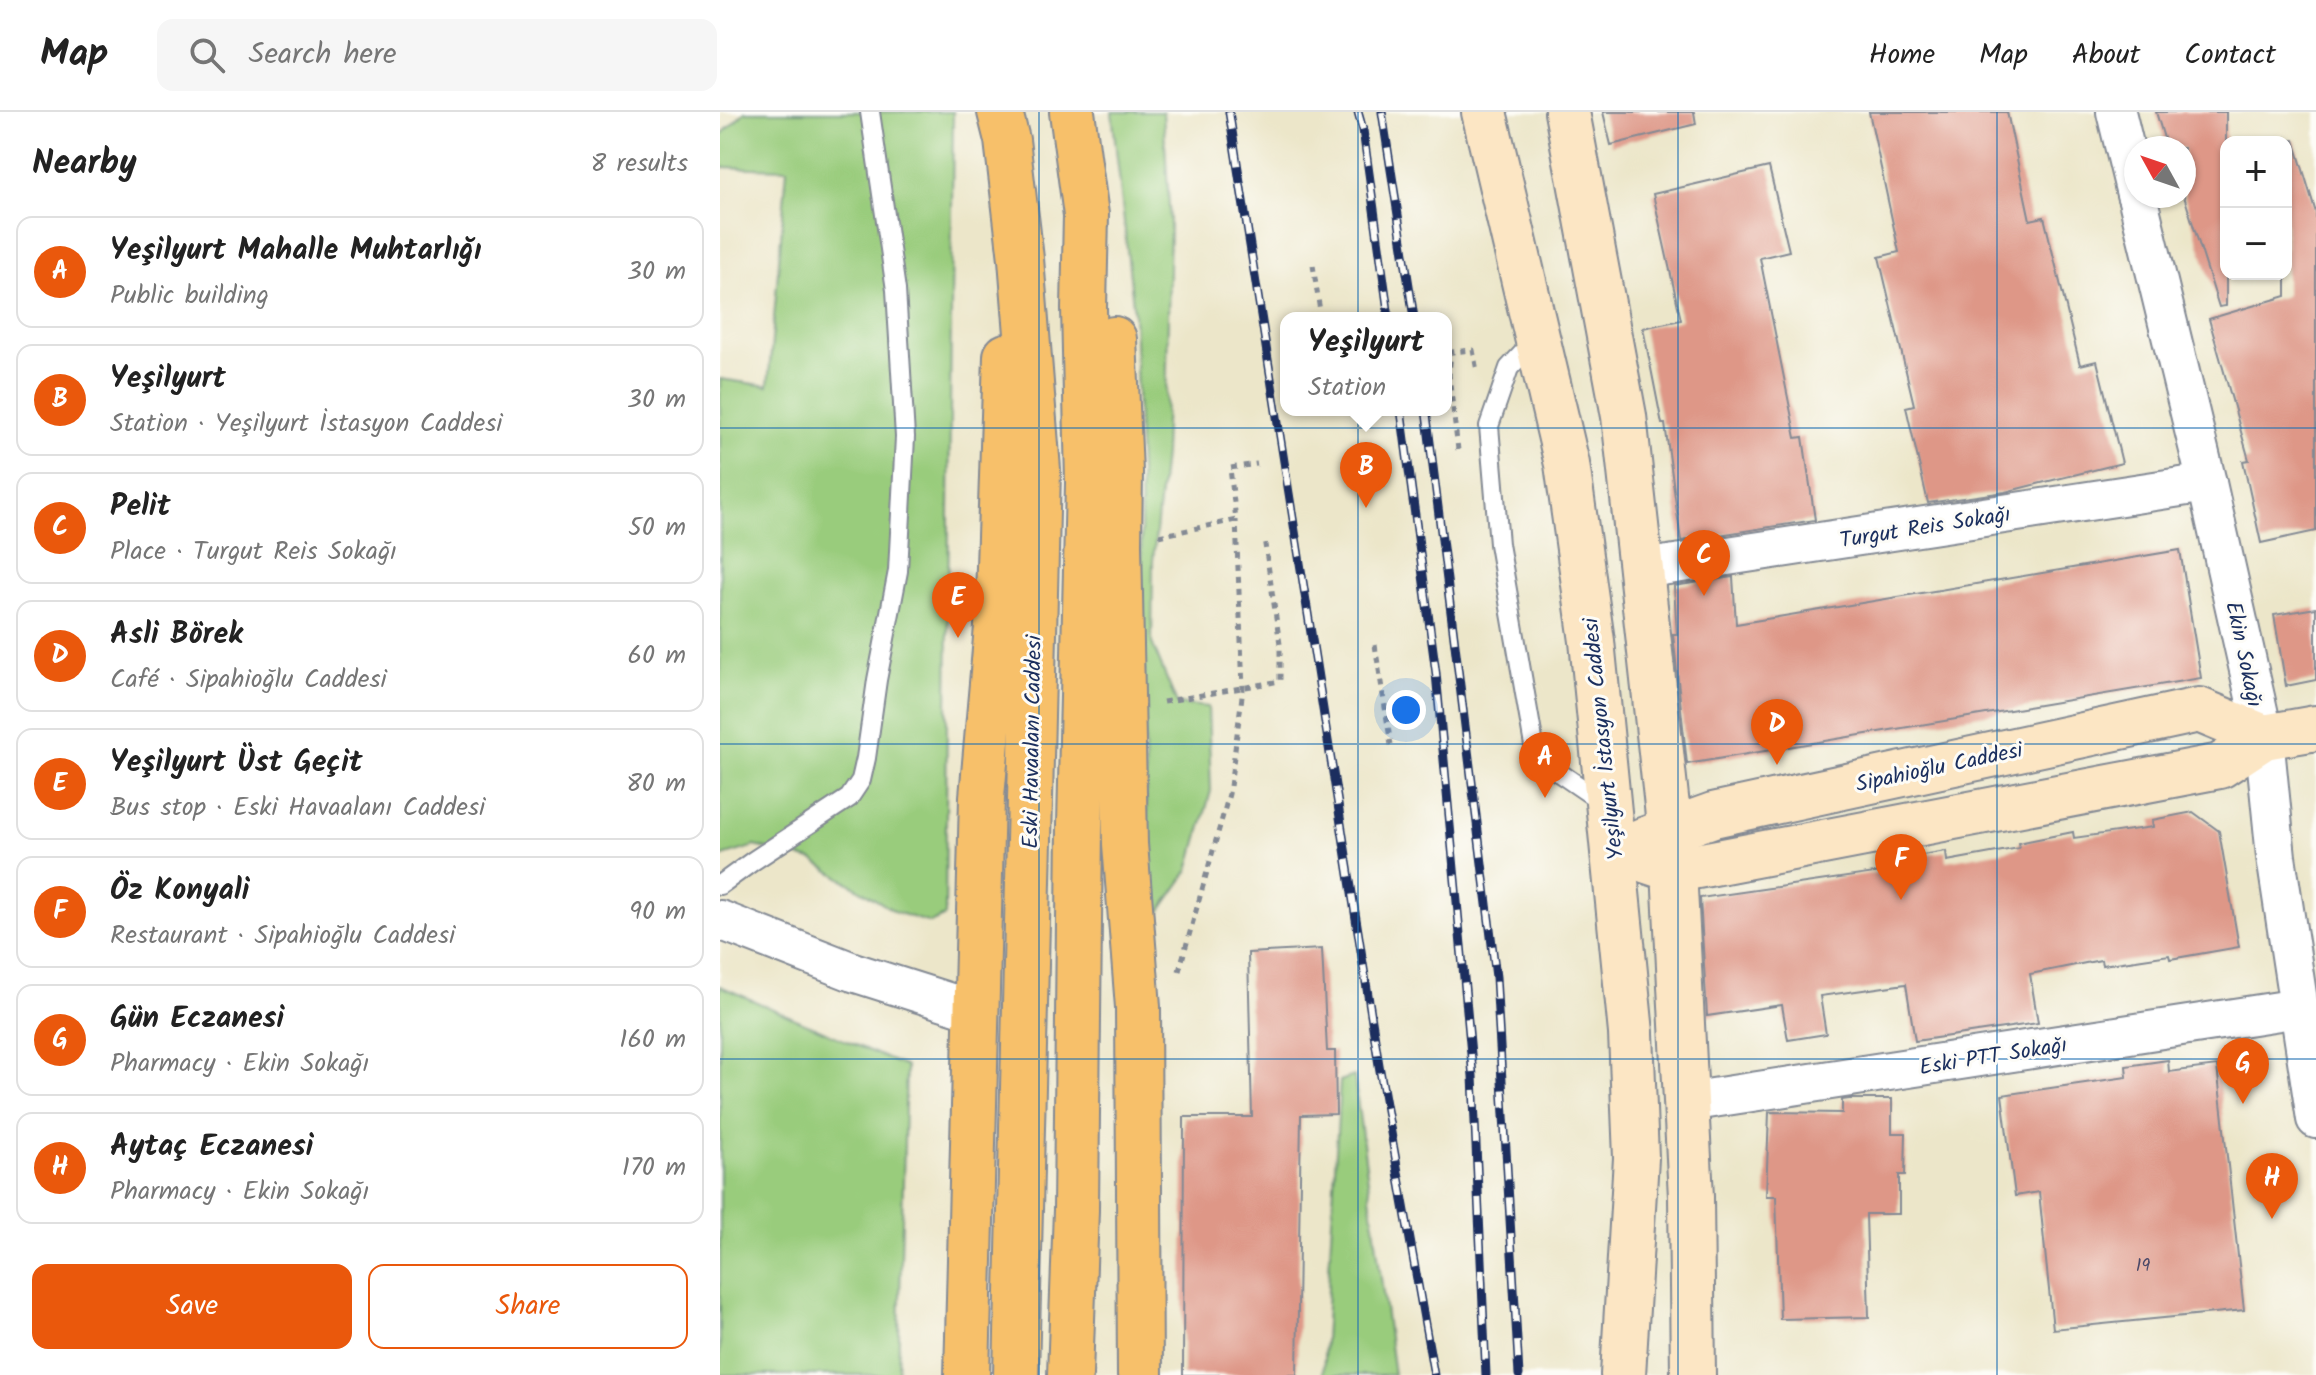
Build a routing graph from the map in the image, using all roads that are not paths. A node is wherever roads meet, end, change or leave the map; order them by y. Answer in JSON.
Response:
{"nodes":[{"id":1,"x":870,"y":112,"type":"edge"},
{"id":2,"x":1000,"y":112,"type":"edge"},
{"id":3,"x":1072,"y":112,"type":"edge"},
{"id":4,"x":1484,"y":112,"type":"edge"},
{"id":5,"x":1567,"y":112,"type":"edge"},
{"id":6,"x":2116,"y":112,"type":"edge"},
{"id":7,"x":2124,"y":145,"type":"edge"},
{"id":8,"x":2139,"y":208,"type":"edge"},
{"id":9,"x":1086,"y":215,"type":"junction"},
{"id":10,"x":1021,"y":259,"type":"junction"},
{"id":11,"x":1538,"y":337,"type":"junction"},
{"id":12,"x":2207,"y":483,"type":"junction"},
{"id":13,"x":1642,"y":569,"type":"junction"},
{"id":14,"x":2316,"y":728,"type":"edge"},
{"id":15,"x":2264,"y":737,"type":"junction"},
{"id":16,"x":1608,"y":807,"type":"junction"},
{"id":17,"x":1614,"y":850,"type":"junction"},
{"id":18,"x":1671,"y":850,"type":"junction"},
{"id":19,"x":720,"y":885,"type":"edge"},
{"id":20,"x":720,"y":920,"type":"edge"},
{"id":21,"x":2299,"y":1008,"type":"junction"},
{"id":22,"x":976,"y":1011,"type":"junction"},
{"id":23,"x":1687,"y":1102,"type":"junction"},
{"id":24,"x":2316,"y":1119,"type":"edge"},
{"id":25,"x":967,"y":1375,"type":"edge"},
{"id":26,"x":1016,"y":1375,"type":"edge"},
{"id":27,"x":1070,"y":1375,"type":"edge"},
{"id":28,"x":1140,"y":1375,"type":"edge"},
{"id":29,"x":1623,"y":1375,"type":"edge"},
{"id":30,"x":1693,"y":1375,"type":"edge"}],
"edges":[{"from":1,"to":19,"type":"lane"},
{"from":2,"to":10,"type":"highway","name":"Eski Havaalanı Caddesi"},
{"from":3,"to":9,"type":"highway"},
{"from":4,"to":11,"type":"main road","name":"Yeşilyurt İstasyon Caddesi"},
{"from":5,"to":13,"type":"main road"},
{"from":6,"to":7,"type":"street","name":"Ekin Sokağı"},
{"from":8,"to":12,"type":"street","name":"Ekin Sokağı"},
{"from":9,"to":27,"type":"highway"},
{"from":9,"to":28,"type":"highway"},
{"from":10,"to":22,"type":"highway"},
{"from":10,"to":26,"type":"highway","name":"Eski Havaalanı Caddesi"},
{"from":11,"to":16,"type":"main road","name":"Yeşilyurt İstasyon Caddesi"},
{"from":11,"to":16,"type":"lane"},
{"from":12,"to":13,"type":"street","name":"Turgut Reis Sokağı"},
{"from":12,"to":15,"type":"street","name":"Ekin Sokağı"},
{"from":13,"to":18,"type":"main road"},
{"from":14,"to":15,"type":"main road"},
{"from":15,"to":18,"type":"main road"},
{"from":15,"to":18,"type":"main road","name":"Sipahioğlu Caddesi"},
{"from":15,"to":21,"type":"street","name":"Ekin Sokağı"},
{"from":16,"to":17,"type":"main road","name":"Yeşilyurt İstasyon Caddesi"},
{"from":17,"to":18,"type":"main road"},
{"from":17,"to":29,"type":"main road","name":"Yeşilyurt İstasyon Caddesi"},
{"from":18,"to":23,"type":"main road"},
{"from":20,"to":22,"type":"street"},
{"from":21,"to":23,"type":"street","name":"Eski PTT Sokağı"},
{"from":21,"to":24,"type":"street","name":"Ekin Sokağı"},
{"from":22,"to":25,"type":"highway"},
{"from":23,"to":30,"type":"main road"}]}
